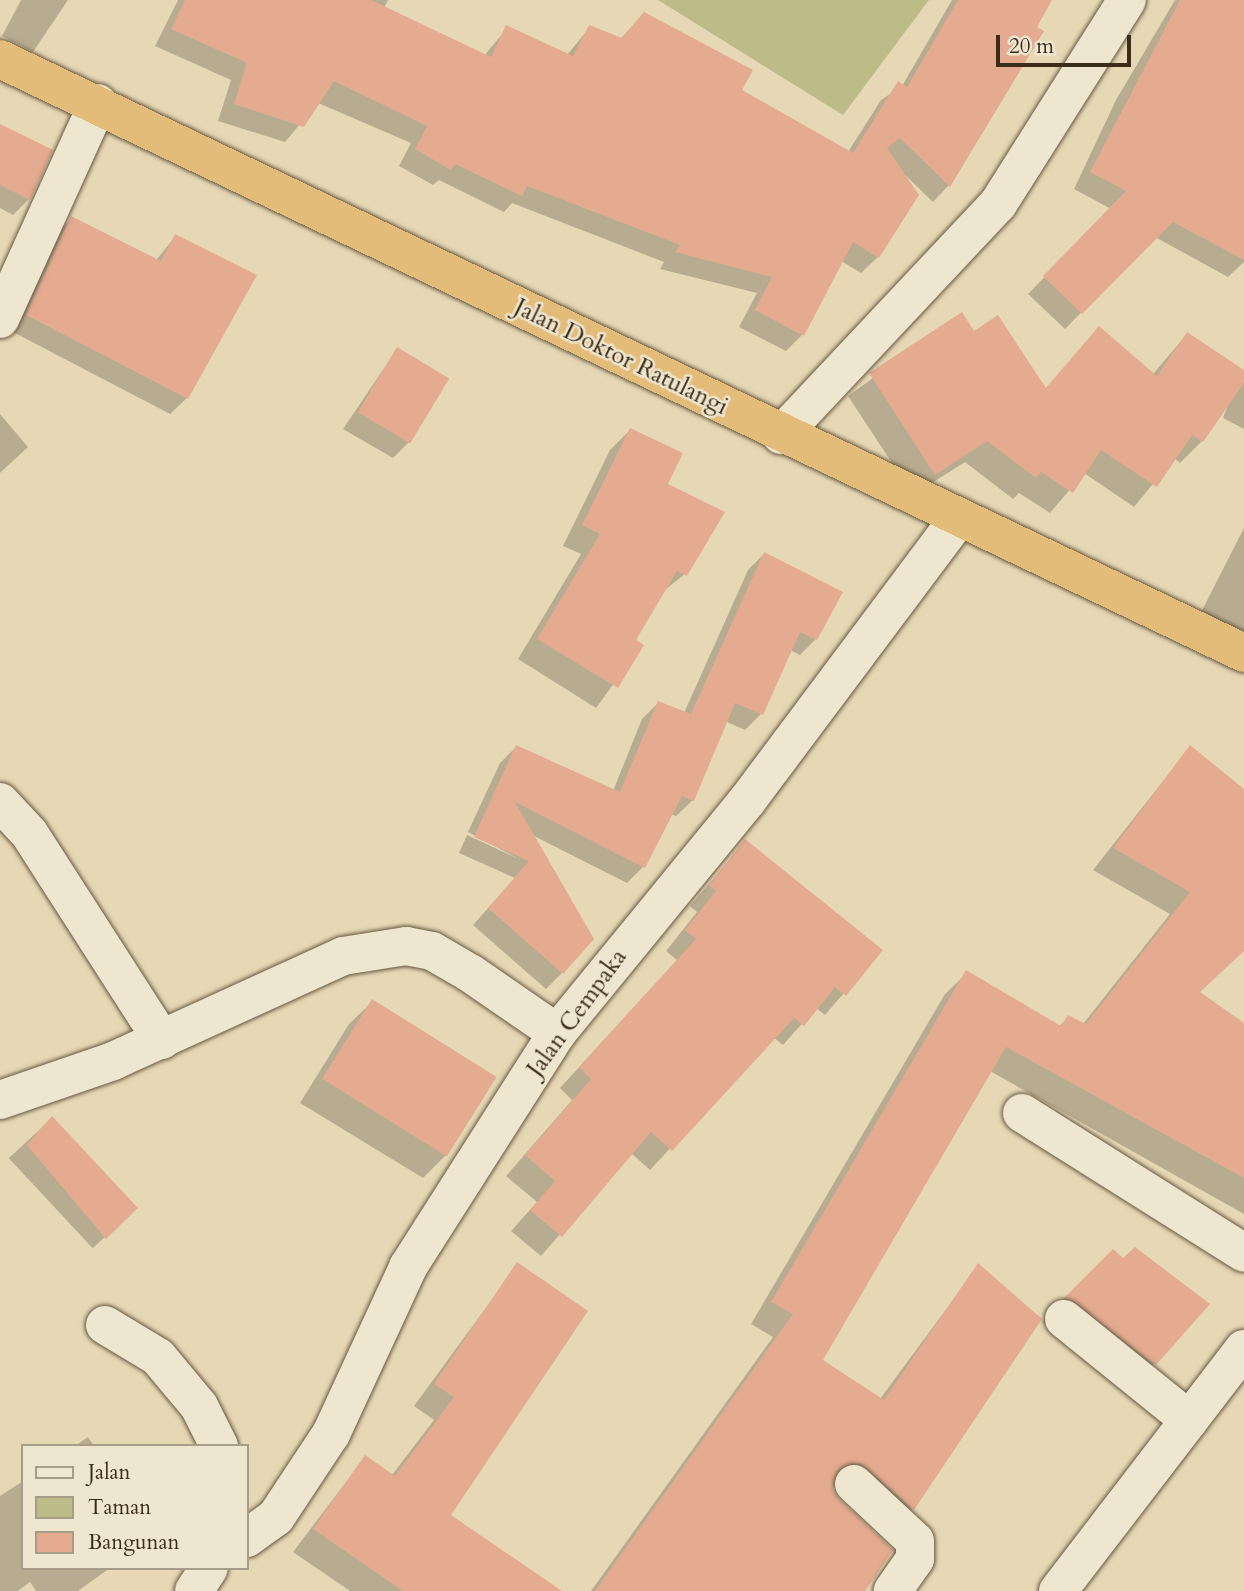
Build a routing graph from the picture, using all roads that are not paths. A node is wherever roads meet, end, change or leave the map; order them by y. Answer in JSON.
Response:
{"nodes":[{"id":1,"x":1127,"y":0,"type":"edge"},
{"id":2,"x":0,"y":59,"type":"edge"},
{"id":3,"x":98,"y":103,"type":"junction"},
{"id":4,"x":0,"y":319,"type":"edge"},
{"id":5,"x":781,"y":435,"type":"junction"},
{"id":6,"x":958,"y":519,"type":"junction"},
{"id":7,"x":1244,"y":653,"type":"edge"},
{"id":8,"x":0,"y":802,"type":"edge"},
{"id":9,"x":557,"y":1033,"type":"junction"},
{"id":10,"x":162,"y":1040,"type":"junction"},
{"id":11,"x":0,"y":1100,"type":"edge"},
{"id":12,"x":1022,"y":1112,"type":"dead end"},
{"id":13,"x":1244,"y":1253,"type":"edge"},
{"id":14,"x":1064,"y":1318,"type":"dead end"},
{"id":15,"x":105,"y":1325,"type":"dead end"},
{"id":16,"x":1244,"y":1349,"type":"edge"},
{"id":17,"x":1189,"y":1420,"type":"junction"},
{"id":18,"x":218,"y":1444,"type":"edge"},
{"id":19,"x":854,"y":1484,"type":"dead end"},
{"id":20,"x":248,"y":1537,"type":"edge"},
{"id":21,"x":208,"y":1570,"type":"edge"},
{"id":22,"x":194,"y":1591,"type":"edge"},
{"id":23,"x":892,"y":1591,"type":"edge"},
{"id":24,"x":1058,"y":1591,"type":"edge"}],
"edges":[{"from":1,"to":5,"type":"street"},
{"from":2,"to":3,"type":"highway","name":"Jalan Doktor Ratulangi"},
{"from":3,"to":4,"type":"street"},
{"from":3,"to":5,"type":"highway","name":"Jalan Doktor Ratulangi"},
{"from":5,"to":6,"type":"highway","name":"Jalan Doktor Ratulangi"},
{"from":6,"to":7,"type":"highway","name":"Jalan Doktor Ratulangi"},
{"from":6,"to":9,"type":"street","name":"Jalan Cempaka"},
{"from":8,"to":10,"type":"street"},
{"from":9,"to":10,"type":"street"},
{"from":9,"to":20,"type":"street","name":"Jalan Cempaka"},
{"from":10,"to":11,"type":"street"},
{"from":12,"to":13,"type":"street"},
{"from":14,"to":17,"type":"street"},
{"from":15,"to":18,"type":"street"},
{"from":16,"to":17,"type":"street"},
{"from":17,"to":24,"type":"street"},
{"from":19,"to":23,"type":"street"},
{"from":21,"to":22,"type":"street"}]}
